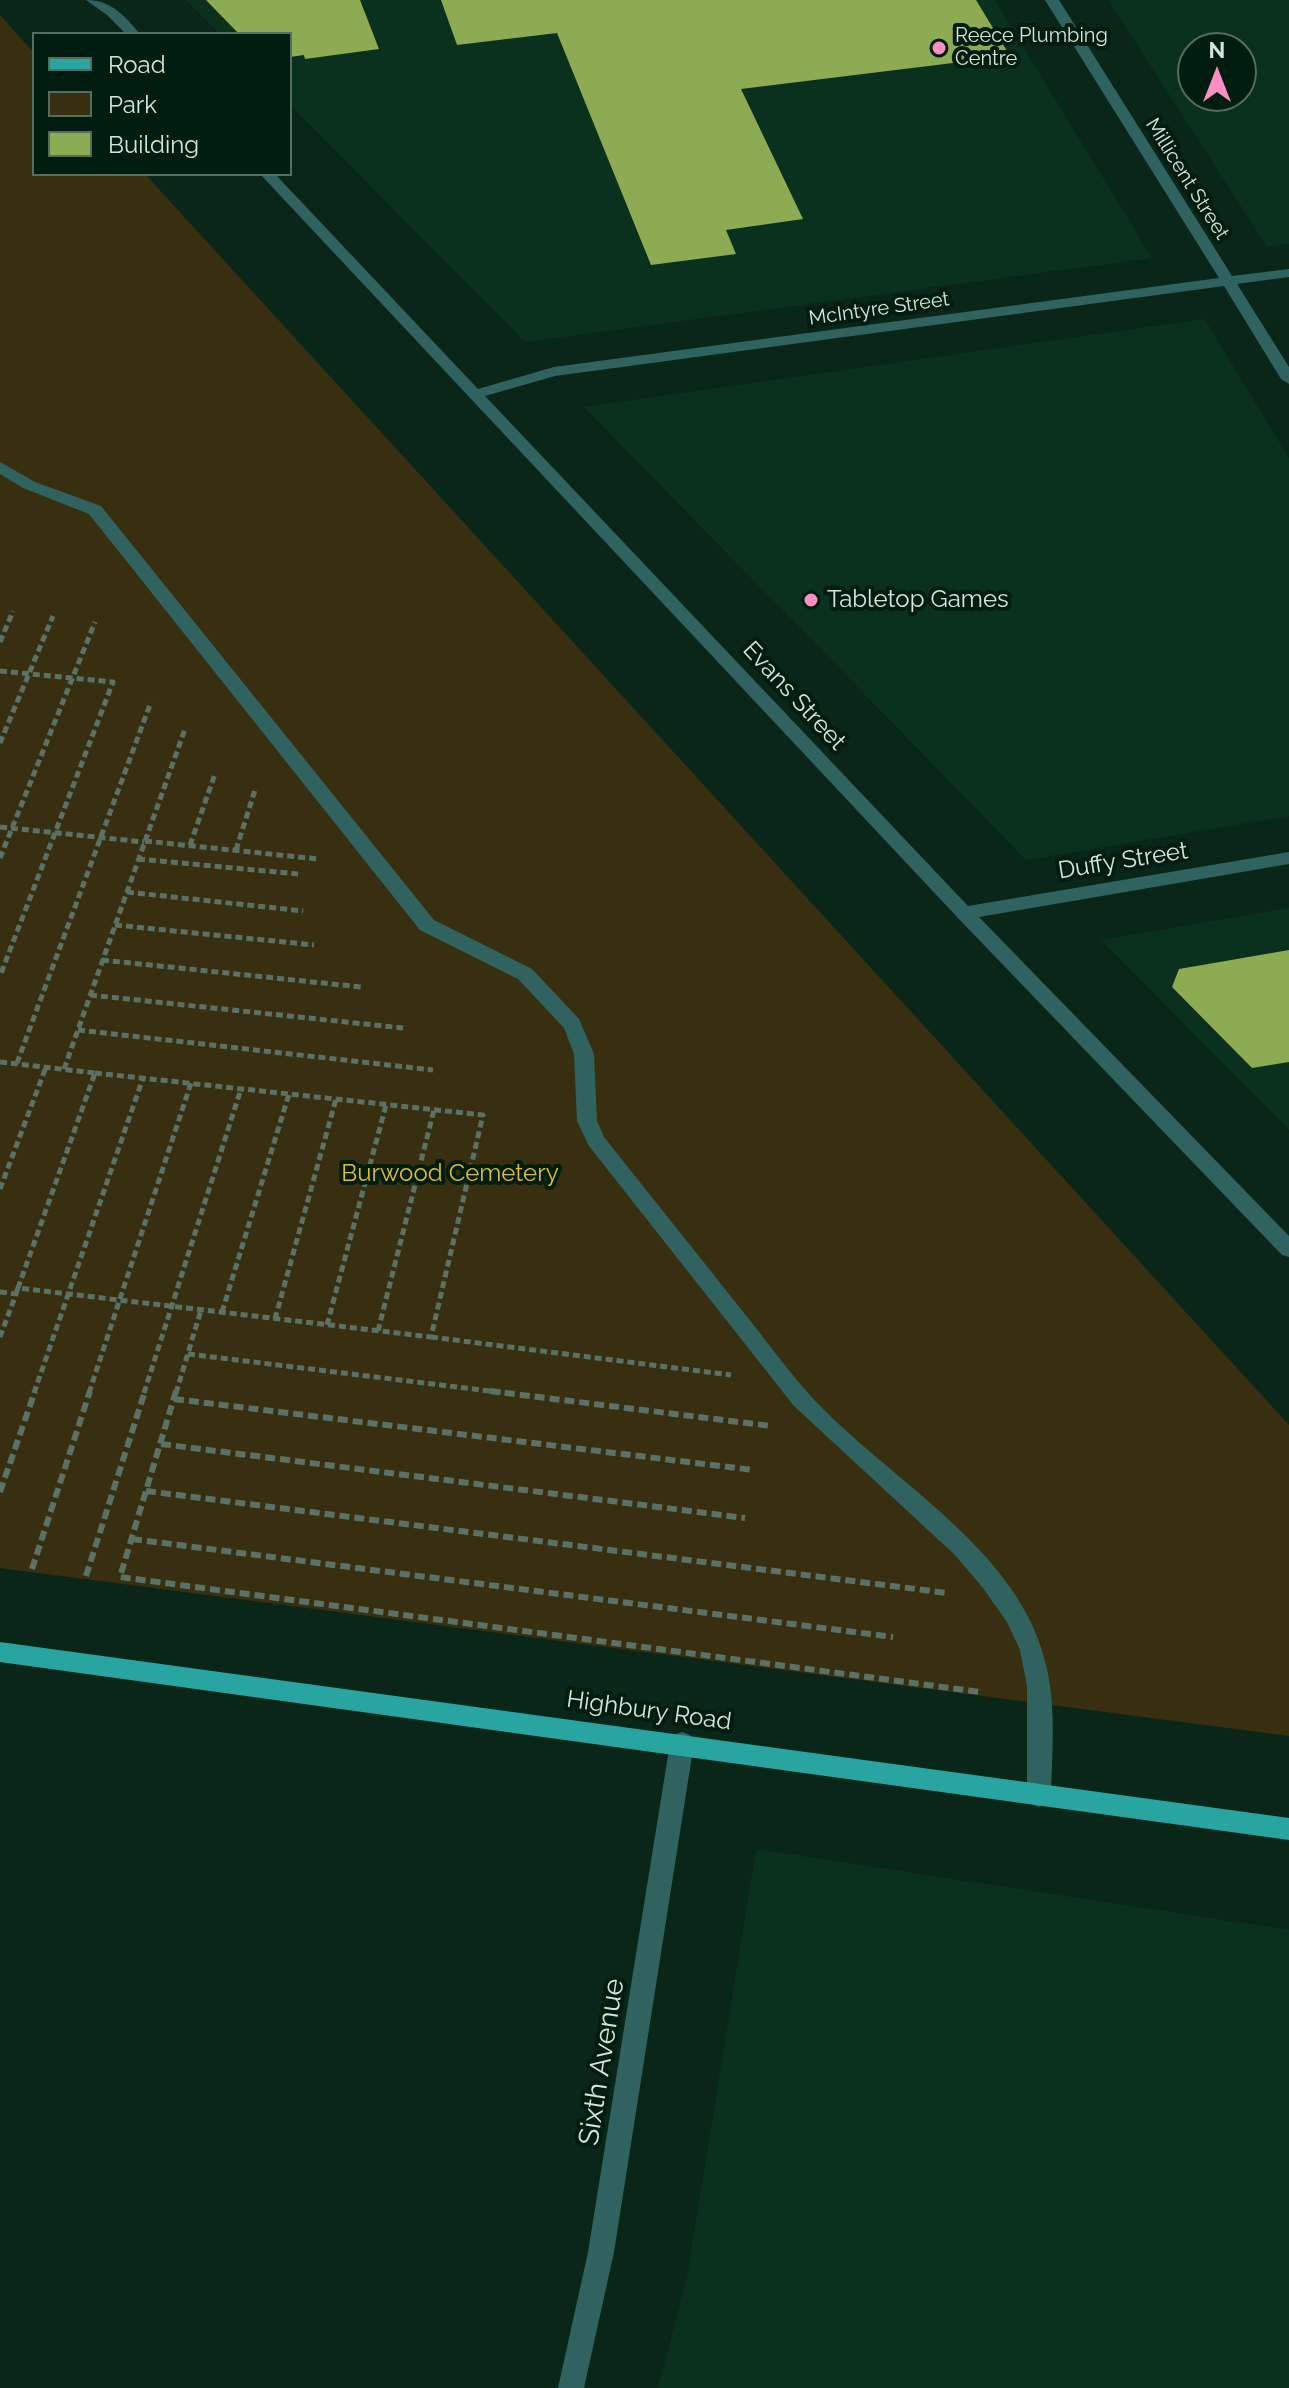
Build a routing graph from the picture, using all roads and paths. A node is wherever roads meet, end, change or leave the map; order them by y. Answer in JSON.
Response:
{"nodes":[{"id":1,"x":93,"y":0,"type":"edge"},
{"id":2,"x":1052,"y":0,"type":"edge"},
{"id":3,"x":109,"y":6,"type":"edge"},
{"id":4,"x":131,"y":32,"type":"edge"},
{"id":5,"x":269,"y":176,"type":"edge"},
{"id":6,"x":1289,"y":273,"type":"edge"},
{"id":7,"x":1228,"y":282,"type":"junction"},
{"id":8,"x":1289,"y":379,"type":"edge"},
{"id":9,"x":477,"y":394,"type":"junction"},
{"id":10,"x":0,"y":467,"type":"edge"},
{"id":11,"x":13,"y":611,"type":"dead end"},
{"id":12,"x":53,"y":616,"type":"dead end"},
{"id":13,"x":95,"y":622,"type":"dead end"},
{"id":14,"x":0,"y":642,"type":"edge"},
{"id":15,"x":0,"y":671,"type":"edge"},
{"id":16,"x":29,"y":674,"type":"junction"},
{"id":17,"x":72,"y":678,"type":"junction"},
{"id":18,"x":151,"y":702,"type":"dead end"},
{"id":19,"x":185,"y":729,"type":"dead end"},
{"id":20,"x":0,"y":743,"type":"edge"},
{"id":21,"x":215,"y":774,"type":"dead end"},
{"id":22,"x":255,"y":790,"type":"dead end"},
{"id":23,"x":0,"y":827,"type":"edge"},
{"id":24,"x":12,"y":828,"type":"junction"},
{"id":25,"x":55,"y":833,"type":"junction"},
{"id":26,"x":101,"y":838,"type":"junction"},
{"id":27,"x":144,"y":841,"type":"junction"},
{"id":28,"x":190,"y":845,"type":"junction"},
{"id":29,"x":236,"y":850,"type":"junction"},
{"id":30,"x":0,"y":858,"type":"edge"},
{"id":31,"x":1289,"y":858,"type":"edge"},
{"id":32,"x":138,"y":859,"type":"junction"},
{"id":33,"x":318,"y":859,"type":"dead end"},
{"id":34,"x":298,"y":874,"type":"dead end"},
{"id":35,"x":127,"y":892,"type":"junction"},
{"id":36,"x":303,"y":911,"type":"dead end"},
{"id":37,"x":964,"y":913,"type":"junction"},
{"id":38,"x":115,"y":925,"type":"junction"},
{"id":39,"x":314,"y":945,"type":"dead end"},
{"id":40,"x":102,"y":960,"type":"junction"},
{"id":41,"x":0,"y":976,"type":"edge"},
{"id":42,"x":361,"y":987,"type":"dead end"},
{"id":43,"x":90,"y":995,"type":"junction"},
{"id":44,"x":403,"y":1028,"type":"dead end"},
{"id":45,"x":78,"y":1030,"type":"junction"},
{"id":46,"x":0,"y":1062,"type":"edge"},
{"id":47,"x":17,"y":1063,"type":"junction"},
{"id":48,"x":46,"y":1067,"type":"junction"},
{"id":49,"x":64,"y":1069,"type":"junction"},
{"id":50,"x":433,"y":1070,"type":"dead end"},
{"id":51,"x":95,"y":1073,"type":"junction"},
{"id":52,"x":143,"y":1078,"type":"junction"},
{"id":53,"x":191,"y":1083,"type":"junction"},
{"id":54,"x":241,"y":1089,"type":"junction"},
{"id":55,"x":289,"y":1094,"type":"junction"},
{"id":56,"x":336,"y":1099,"type":"junction"},
{"id":57,"x":386,"y":1105,"type":"junction"},
{"id":58,"x":434,"y":1110,"type":"junction"},
{"id":59,"x":0,"y":1189,"type":"edge"},
{"id":60,"x":1289,"y":1249,"type":"edge"},
{"id":61,"x":17,"y":1291,"type":"junction"},
{"id":62,"x":0,"y":1292,"type":"edge"},
{"id":63,"x":68,"y":1294,"type":"junction"},
{"id":64,"x":120,"y":1301,"type":"junction"},
{"id":65,"x":172,"y":1307,"type":"junction"},
{"id":66,"x":201,"y":1310,"type":"junction"},
{"id":67,"x":222,"y":1312,"type":"junction"},
{"id":68,"x":275,"y":1319,"type":"junction"},
{"id":69,"x":327,"y":1325,"type":"junction"},
{"id":70,"x":378,"y":1331,"type":"junction"},
{"id":71,"x":0,"y":1337,"type":"edge"},
{"id":72,"x":431,"y":1337,"type":"junction"},
{"id":73,"x":188,"y":1354,"type":"junction"},
{"id":74,"x":784,"y":1379,"type":"junction"},
{"id":75,"x":174,"y":1399,"type":"junction"},
{"id":76,"x":831,"y":1433,"type":"junction"},
{"id":77,"x":161,"y":1444,"type":"junction"},
{"id":78,"x":753,"y":1470,"type":"dead end"},
{"id":79,"x":146,"y":1491,"type":"junction"},
{"id":80,"x":0,"y":1492,"type":"edge"},
{"id":81,"x":745,"y":1518,"type":"dead end"},
{"id":82,"x":132,"y":1539,"type":"junction"},
{"id":83,"x":32,"y":1569,"type":"dead end"},
{"id":84,"x":86,"y":1576,"type":"dead end"},
{"id":85,"x":1004,"y":1600,"type":"junction"},
{"id":86,"x":893,"y":1637,"type":"dead end"},
{"id":87,"x":0,"y":1652,"type":"edge"},
{"id":88,"x":980,"y":1692,"type":"dead end"},
{"id":89,"x":682,"y":1743,"type":"junction"},
{"id":90,"x":1039,"y":1796,"type":"junction"},
{"id":91,"x":1289,"y":1829,"type":"edge"},
{"id":92,"x":571,"y":2388,"type":"edge"}],
"edges":[{"from":1,"to":3,"type":"street"},
{"from":2,"to":7,"type":"street","name":"Millicent Street"},
{"from":3,"to":4,"type":"street"},
{"from":5,"to":9,"type":"street","name":"Evans Street"},
{"from":6,"to":7,"type":"street","name":"McIntyre Street"},
{"from":7,"to":8,"type":"street","name":"Millicent Street"},
{"from":7,"to":9,"type":"street","name":"McIntyre Street"},
{"from":9,"to":37,"type":"street","name":"Evans Street"},
{"from":10,"to":74,"type":"street"},
{"from":11,"to":14,"type":"path"},
{"from":12,"to":16,"type":"path"},
{"from":13,"to":17,"type":"path"},
{"from":15,"to":16,"type":"path"},
{"from":16,"to":17,"type":"path"},
{"from":16,"to":20,"type":"path"},
{"from":17,"to":24,"type":"path"},
{"from":17,"to":25,"type":"path"},
{"from":18,"to":26,"type":"path"},
{"from":19,"to":27,"type":"path"},
{"from":21,"to":28,"type":"path"},
{"from":22,"to":29,"type":"path"},
{"from":23,"to":24,"type":"path"},
{"from":24,"to":25,"type":"path"},
{"from":24,"to":30,"type":"path"},
{"from":25,"to":26,"type":"path"},
{"from":25,"to":41,"type":"path"},
{"from":26,"to":27,"type":"path"},
{"from":26,"to":47,"type":"path"},
{"from":27,"to":28,"type":"path"},
{"from":27,"to":32,"type":"path"},
{"from":28,"to":29,"type":"path"},
{"from":29,"to":33,"type":"path"},
{"from":31,"to":37,"type":"street","name":"Duffy Street"},
{"from":32,"to":34,"type":"path"},
{"from":32,"to":35,"type":"path"},
{"from":35,"to":36,"type":"path"},
{"from":35,"to":38,"type":"path"},
{"from":37,"to":60,"type":"street","name":"Evans Street"},
{"from":38,"to":39,"type":"path"},
{"from":38,"to":40,"type":"path"},
{"from":40,"to":42,"type":"path"},
{"from":40,"to":43,"type":"path"},
{"from":43,"to":44,"type":"path"},
{"from":43,"to":45,"type":"path"},
{"from":45,"to":49,"type":"path"},
{"from":45,"to":50,"type":"path"},
{"from":46,"to":47,"type":"path"},
{"from":47,"to":48,"type":"path"},
{"from":48,"to":49,"type":"path"},
{"from":48,"to":59,"type":"path"},
{"from":49,"to":51,"type":"path"},
{"from":51,"to":52,"type":"path"},
{"from":51,"to":61,"type":"path"},
{"from":52,"to":53,"type":"path"},
{"from":52,"to":63,"type":"path"},
{"from":53,"to":54,"type":"path"},
{"from":53,"to":64,"type":"path"},
{"from":54,"to":55,"type":"path"},
{"from":54,"to":65,"type":"path"},
{"from":55,"to":56,"type":"path"},
{"from":55,"to":67,"type":"path"},
{"from":56,"to":57,"type":"path"},
{"from":56,"to":68,"type":"path"},
{"from":57,"to":58,"type":"path"},
{"from":57,"to":69,"type":"path"},
{"from":58,"to":70,"type":"path"},
{"from":58,"to":72,"type":"path"},
{"from":61,"to":62,"type":"path"},
{"from":61,"to":63,"type":"path"},
{"from":61,"to":71,"type":"path"},
{"from":63,"to":64,"type":"path"},
{"from":63,"to":80,"type":"path"},
{"from":64,"to":65,"type":"path"},
{"from":64,"to":83,"type":"path"},
{"from":65,"to":66,"type":"path"},
{"from":65,"to":84,"type":"path"},
{"from":66,"to":67,"type":"path"},
{"from":66,"to":73,"type":"path"},
{"from":67,"to":68,"type":"path"},
{"from":68,"to":69,"type":"path"},
{"from":69,"to":70,"type":"path"},
{"from":70,"to":72,"type":"path"},
{"from":72,"to":74,"type":"path"},
{"from":73,"to":75,"type":"path"},
{"from":73,"to":76,"type":"path"},
{"from":74,"to":76,"type":"street"},
{"from":75,"to":77,"type":"path"},
{"from":75,"to":78,"type":"path"},
{"from":76,"to":85,"type":"street"},
{"from":77,"to":79,"type":"path"},
{"from":77,"to":81,"type":"path"},
{"from":79,"to":82,"type":"path"},
{"from":79,"to":85,"type":"path"},
{"from":82,"to":86,"type":"path"},
{"from":82,"to":88,"type":"path"},
{"from":85,"to":90,"type":"street"},
{"from":87,"to":89,"type":"main road","name":"Highbury Road"},
{"from":89,"to":90,"type":"main road","name":"Highbury Road"},
{"from":89,"to":92,"type":"street","name":"Sixth Avenue"},
{"from":90,"to":91,"type":"main road","name":"Highbury Road"}]}
